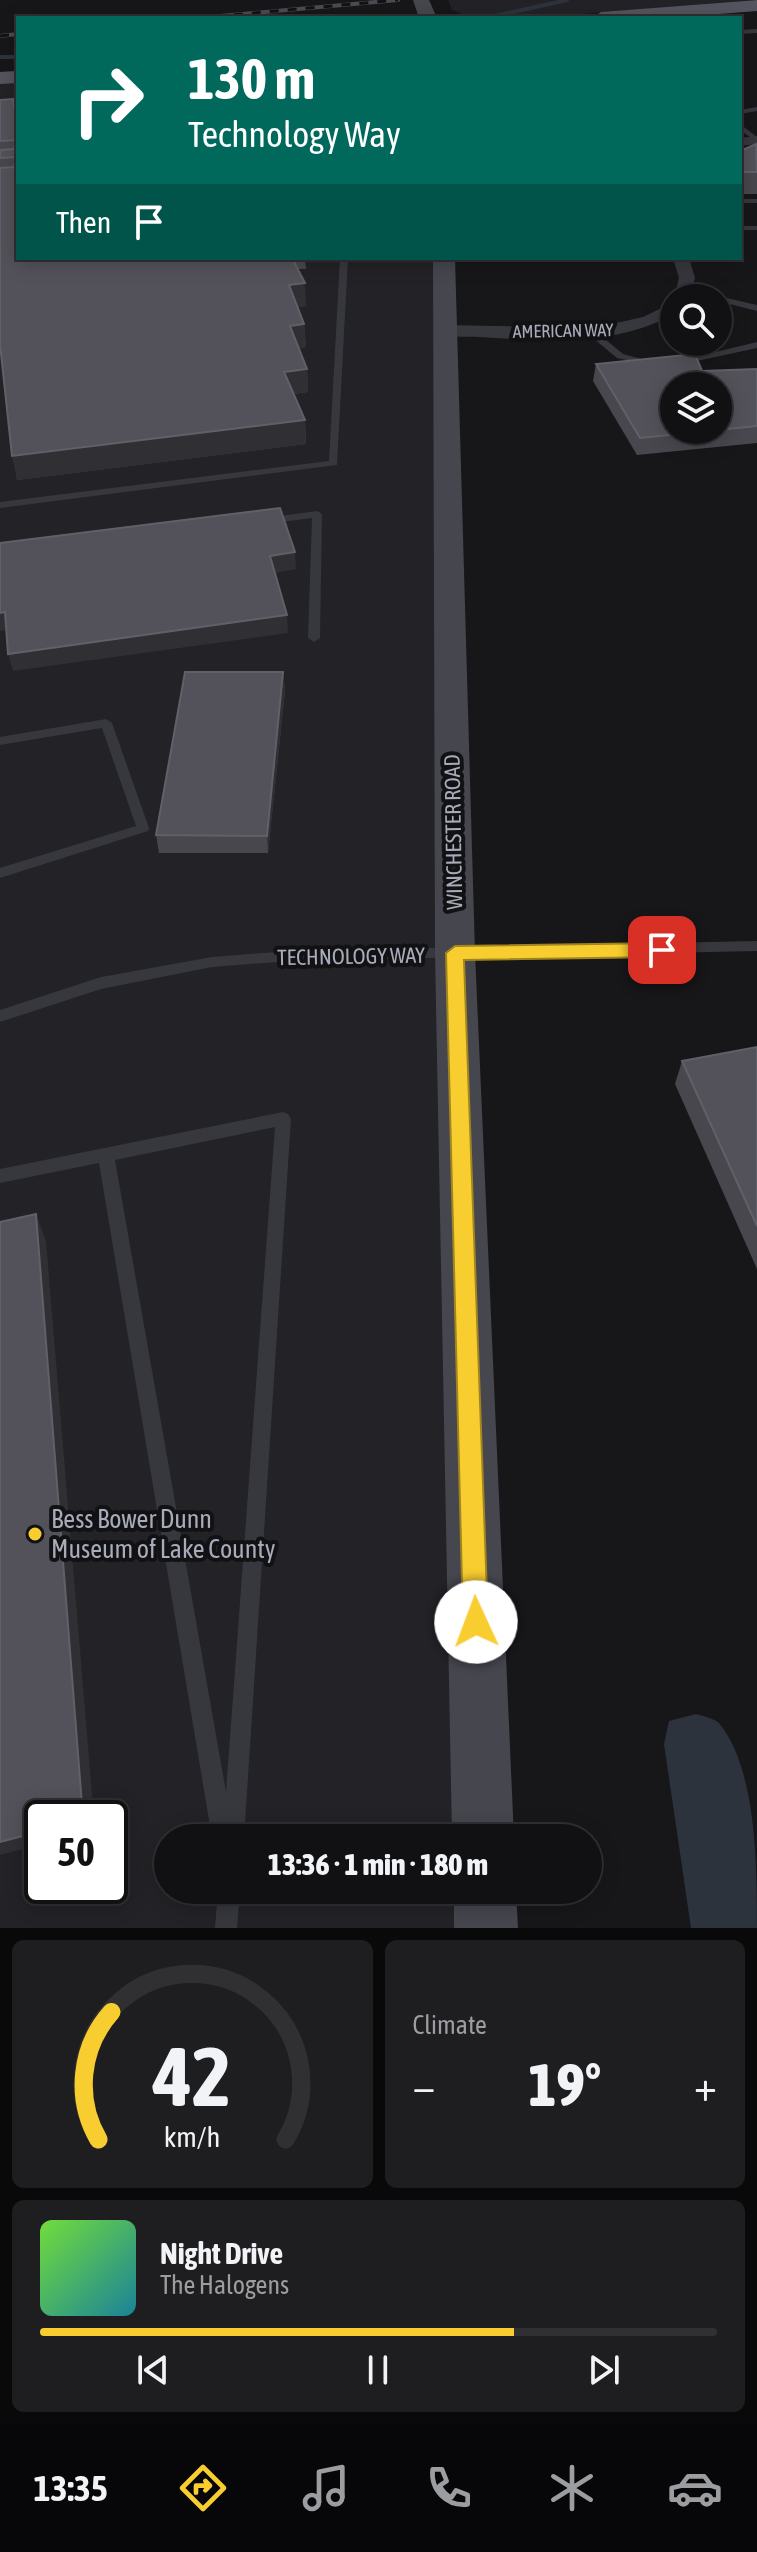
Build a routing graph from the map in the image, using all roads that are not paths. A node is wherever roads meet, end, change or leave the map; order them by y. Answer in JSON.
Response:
{"nodes":[{"id":1,"x":757,"y":5,"type":"edge"},
{"id":2,"x":757,"y":14,"type":"edge"},
{"id":3,"x":625,"y":16,"type":"edge"},
{"id":4,"x":734,"y":16,"type":"edge"},
{"id":5,"x":344,"y":260,"type":"edge"},
{"id":6,"x":444,"y":260,"type":"edge"},
{"id":7,"x":682,"y":260,"type":"edge"},
{"id":8,"x":686,"y":284,"type":"edge"},
{"id":9,"x":732,"y":303,"type":"edge"},
{"id":10,"x":757,"y":308,"type":"edge"},
{"id":11,"x":660,"y":314,"type":"edge"},
{"id":12,"x":447,"y":330,"type":"junction"},
{"id":13,"x":591,"y":332,"type":"junction"},
{"id":14,"x":757,"y":345,"type":"edge"},
{"id":15,"x":0,"y":505,"type":"edge"},
{"id":16,"x":253,"y":523,"type":"edge"},
{"id":17,"x":314,"y":638,"type":"dead end"},
{"id":18,"x":0,"y":741,"type":"edge"},
{"id":19,"x":0,"y":873,"type":"edge"},
{"id":20,"x":757,"y":946,"type":"edge"},
{"id":21,"x":455,"y":953,"type":"junction"},
{"id":22,"x":0,"y":1016,"type":"edge"},
{"id":23,"x":106,"y":1155,"type":"junction"},
{"id":24,"x":0,"y":1176,"type":"edge"},
{"id":25,"x":221,"y":1824,"type":"edge"},
{"id":26,"x":234,"y":1824,"type":"edge"},
{"id":27,"x":483,"y":1824,"type":"edge"},
{"id":28,"x":228,"y":1904,"type":"edge"},
{"id":29,"x":485,"y":1904,"type":"edge"},
{"id":30,"x":226,"y":1928,"type":"edge"},
{"id":31,"x":486,"y":1928,"type":"edge"}],
"edges":[{"from":1,"to":3,"type":"main road"},
{"from":2,"to":4,"type":"main road"},
{"from":5,"to":15,"type":"lane"},
{"from":6,"to":12,"type":"main road","name":"WINCHESTER ROAD"},
{"from":7,"to":8,"type":"street"},
{"from":9,"to":10,"type":"lane"},
{"from":11,"to":13,"type":"street","name":"AMERICAN WAY"},
{"from":12,"to":13,"type":"street","name":"AMERICAN WAY"},
{"from":12,"to":21,"type":"main road","name":"WINCHESTER ROAD"},
{"from":13,"to":14,"type":"lane"},
{"from":16,"to":17,"type":"lane"},
{"from":18,"to":19,"type":"lane"},
{"from":20,"to":21,"type":"lane","name":"TECHNOLOGY WAY"},
{"from":21,"to":22,"type":"lane","name":"TECHNOLOGY WAY"},
{"from":21,"to":27,"type":"main road","name":"WINCHESTER ROAD"},
{"from":23,"to":24,"type":"lane"},
{"from":23,"to":25,"type":"lane"},
{"from":23,"to":26,"type":"lane"},
{"from":28,"to":30,"type":"lane"},
{"from":29,"to":31,"type":"main road"}]}
